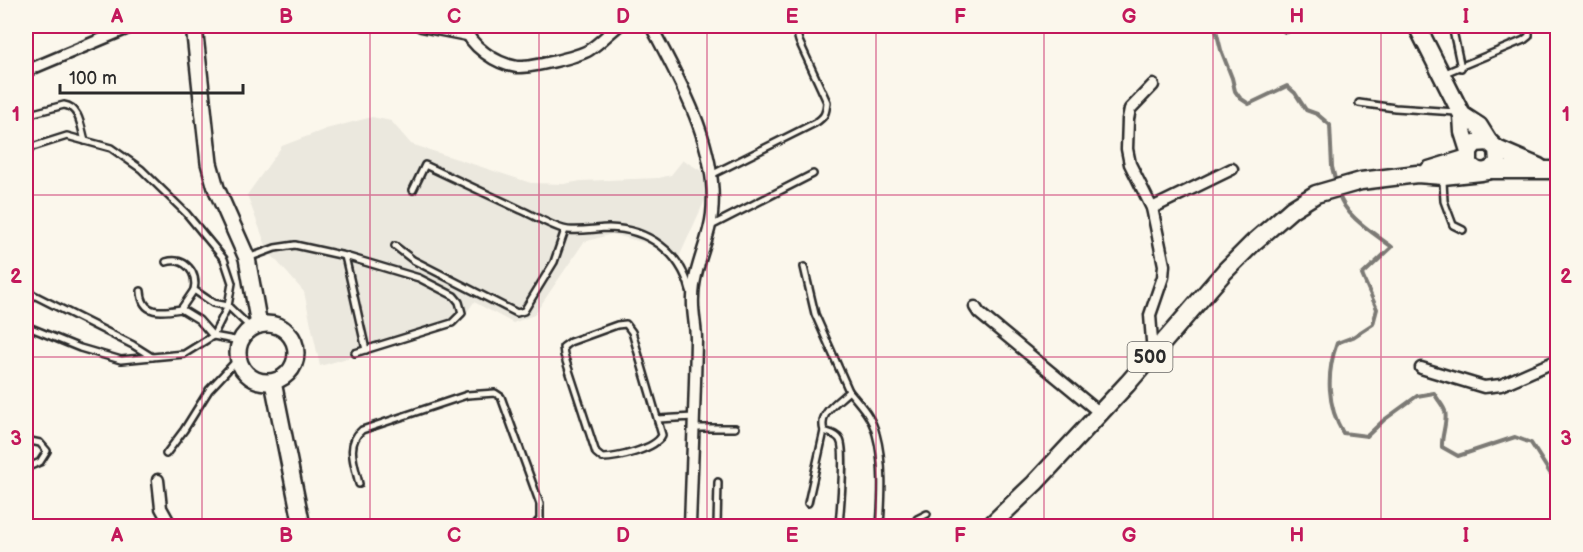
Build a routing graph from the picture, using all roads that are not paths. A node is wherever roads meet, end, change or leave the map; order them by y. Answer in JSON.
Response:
{"nodes":[{"id":1,"x":133,"y":26,"type":"edge"},
{"id":2,"x":194,"y":26,"type":"edge"},
{"id":3,"x":421,"y":26,"type":"edge"},
{"id":4,"x":618,"y":26,"type":"edge"},
{"id":5,"x":651,"y":26,"type":"edge"},
{"id":6,"x":795,"y":26,"type":"edge"},
{"id":7,"x":1294,"y":26,"type":"edge"},
{"id":8,"x":1417,"y":26,"type":"edge"},
{"id":9,"x":1452,"y":26,"type":"edge"},
{"id":10,"x":1529,"y":26,"type":"edge"},
{"id":11,"x":1286,"y":29,"type":"dead end"},
{"id":12,"x":465,"y":30,"type":"edge"},
{"id":13,"x":1461,"y":68,"type":"junction"},
{"id":14,"x":26,"y":71,"type":"edge"},
{"id":15,"x":1442,"y":74,"type":"junction"},
{"id":16,"x":1153,"y":85,"type":"dead end"},
{"id":17,"x":1359,"y":103,"type":"dead end"},
{"id":18,"x":1462,"y":114,"type":"junction"},
{"id":19,"x":26,"y":115,"type":"edge"},
{"id":20,"x":85,"y":141,"type":"junction"},
{"id":21,"x":1493,"y":145,"type":"junction"},
{"id":22,"x":26,"y":149,"type":"edge"},
{"id":23,"x":1468,"y":154,"type":"junction"},
{"id":24,"x":1232,"y":169,"type":"dead end"},
{"id":25,"x":1553,"y":170,"type":"edge"},
{"id":26,"x":1486,"y":171,"type":"junction"},
{"id":27,"x":813,"y":174,"type":"dead end"},
{"id":28,"x":1417,"y":174,"type":"junction"},
{"id":29,"x":710,"y":175,"type":"junction"},
{"id":30,"x":1443,"y":176,"type":"junction"},
{"id":31,"x":413,"y":190,"type":"dead end"},
{"id":32,"x":1152,"y":208,"type":"junction"},
{"id":33,"x":710,"y":227,"type":"junction"},
{"id":34,"x":565,"y":230,"type":"junction"},
{"id":35,"x":1463,"y":230,"type":"dead end"},
{"id":36,"x":395,"y":246,"type":"dead end"},
{"id":37,"x":345,"y":256,"type":"junction"},
{"id":38,"x":247,"y":258,"type":"junction"},
{"id":39,"x":166,"y":262,"type":"dead end"},
{"id":40,"x":804,"y":267,"type":"dead end"},
{"id":41,"x":194,"y":290,"type":"junction"},
{"id":42,"x":26,"y":291,"type":"edge"},
{"id":43,"x":141,"y":291,"type":"dead end"},
{"id":44,"x":693,"y":297,"type":"junction"},
{"id":45,"x":228,"y":306,"type":"junction"},
{"id":46,"x":975,"y":307,"type":"dead end"},
{"id":47,"x":181,"y":309,"type":"junction"},
{"id":48,"x":26,"y":326,"type":"edge"},
{"id":49,"x":255,"y":327,"type":"junction"},
{"id":50,"x":213,"y":336,"type":"junction"},
{"id":51,"x":240,"y":341,"type":"junction"},
{"id":52,"x":366,"y":350,"type":"junction"},
{"id":53,"x":355,"y":353,"type":"dead end"},
{"id":54,"x":1153,"y":354,"type":"junction"},
{"id":55,"x":152,"y":357,"type":"junction"},
{"id":56,"x":238,"y":359,"type":"junction"},
{"id":57,"x":1557,"y":360,"type":"edge"},
{"id":58,"x":1421,"y":368,"type":"dead end"},
{"id":59,"x":273,"y":382,"type":"junction"},
{"id":60,"x":849,"y":391,"type":"junction"},
{"id":61,"x":1100,"y":413,"type":"junction"},
{"id":62,"x":658,"y":419,"type":"junction"},
{"id":63,"x":694,"y":422,"type":"junction"},
{"id":64,"x":735,"y":428,"type":"dead end"},
{"id":65,"x":824,"y":431,"type":"junction"},
{"id":66,"x":26,"y":440,"type":"edge"},
{"id":67,"x":166,"y":454,"type":"dead end"},
{"id":68,"x":26,"y":468,"type":"edge"},
{"id":69,"x":158,"y":480,"type":"dead end"},
{"id":70,"x":718,"y":482,"type":"dead end"},
{"id":71,"x":359,"y":484,"type":"dead end"},
{"id":72,"x":808,"y":503,"type":"dead end"},
{"id":73,"x":927,"y":514,"type":"dead end"},
{"id":74,"x":171,"y":526,"type":"edge"},
{"id":75,"x":302,"y":526,"type":"edge"},
{"id":76,"x":534,"y":526,"type":"edge"},
{"id":77,"x":690,"y":526,"type":"edge"},
{"id":78,"x":717,"y":526,"type":"edge"},
{"id":79,"x":839,"y":526,"type":"edge"},
{"id":80,"x":880,"y":526,"type":"edge"},
{"id":81,"x":916,"y":526,"type":"edge"},
{"id":82,"x":990,"y":526,"type":"edge"}],
"edges":[{"from":1,"to":14,"type":"street"},
{"from":2,"to":38,"type":"street"},
{"from":3,"to":12,"type":"street"},
{"from":4,"to":12,"type":"street"},
{"from":5,"to":29,"type":"street"},
{"from":6,"to":29,"type":"lane"},
{"from":7,"to":11,"type":"lane"},
{"from":8,"to":15,"type":"main road"},
{"from":9,"to":13,"type":"lane"},
{"from":10,"to":13,"type":"lane"},
{"from":13,"to":15,"type":"lane"},
{"from":15,"to":18,"type":"main road"},
{"from":16,"to":32,"type":"street"},
{"from":17,"to":18,"type":"lane"},
{"from":18,"to":21,"type":"main road"},
{"from":18,"to":23,"type":"main road"},
{"from":19,"to":20,"type":"lane"},
{"from":20,"to":22,"type":"lane"},
{"from":20,"to":45,"type":"lane"},
{"from":21,"to":23,"type":"main road","number":"500"},
{"from":21,"to":25,"type":"main road","number":"500"},
{"from":21,"to":26,"type":"main road"},
{"from":23,"to":26,"type":"main road"},
{"from":23,"to":28,"type":"main road","number":"500"},
{"from":24,"to":32,"type":"street"},
{"from":25,"to":26,"type":"main road","number":"500"},
{"from":26,"to":30,"type":"main road","number":"500"},
{"from":27,"to":33,"type":"lane"},
{"from":28,"to":30,"type":"main road","number":"500"},
{"from":28,"to":54,"type":"main road","number":"500"},
{"from":29,"to":33,"type":"street"},
{"from":30,"to":35,"type":"lane"},
{"from":31,"to":34,"type":"lane"},
{"from":32,"to":54,"type":"street"},
{"from":33,"to":44,"type":"street"},
{"from":34,"to":36,"type":"lane"},
{"from":34,"to":44,"type":"lane"},
{"from":37,"to":38,"type":"lane"},
{"from":37,"to":52,"type":"lane"},
{"from":37,"to":52,"type":"lane"},
{"from":38,"to":49,"type":"street"},
{"from":39,"to":41,"type":"lane"},
{"from":40,"to":60,"type":"lane"},
{"from":41,"to":45,"type":"lane"},
{"from":41,"to":47,"type":"lane"},
{"from":42,"to":55,"type":"lane"},
{"from":43,"to":47,"type":"lane"},
{"from":44,"to":63,"type":"street"},
{"from":45,"to":49,"type":"lane"},
{"from":45,"to":50,"type":"lane"},
{"from":46,"to":61,"type":"street"},
{"from":47,"to":50,"type":"lane"},
{"from":48,"to":55,"type":"lane"},
{"from":49,"to":51,"type":"street"},
{"from":49,"to":59,"type":"street"},
{"from":50,"to":51,"type":"lane"},
{"from":50,"to":55,"type":"lane"},
{"from":51,"to":56,"type":"street"},
{"from":52,"to":53,"type":"lane"},
{"from":54,"to":61,"type":"main road","number":"500"},
{"from":56,"to":59,"type":"street"},
{"from":56,"to":67,"type":"lane"},
{"from":57,"to":58,"type":"street"},
{"from":59,"to":75,"type":"street"},
{"from":60,"to":65,"type":"lane"},
{"from":60,"to":80,"type":"lane"},
{"from":61,"to":82,"type":"main road","number":"500"},
{"from":62,"to":62,"type":"lane"},
{"from":62,"to":63,"type":"lane"},
{"from":63,"to":64,"type":"lane"},
{"from":63,"to":77,"type":"street"},
{"from":65,"to":72,"type":"lane"},
{"from":65,"to":79,"type":"lane"},
{"from":66,"to":68,"type":"lane"},
{"from":69,"to":74,"type":"street"},
{"from":70,"to":78,"type":"lane"},
{"from":71,"to":76,"type":"lane"},
{"from":73,"to":81,"type":"lane"}]}
